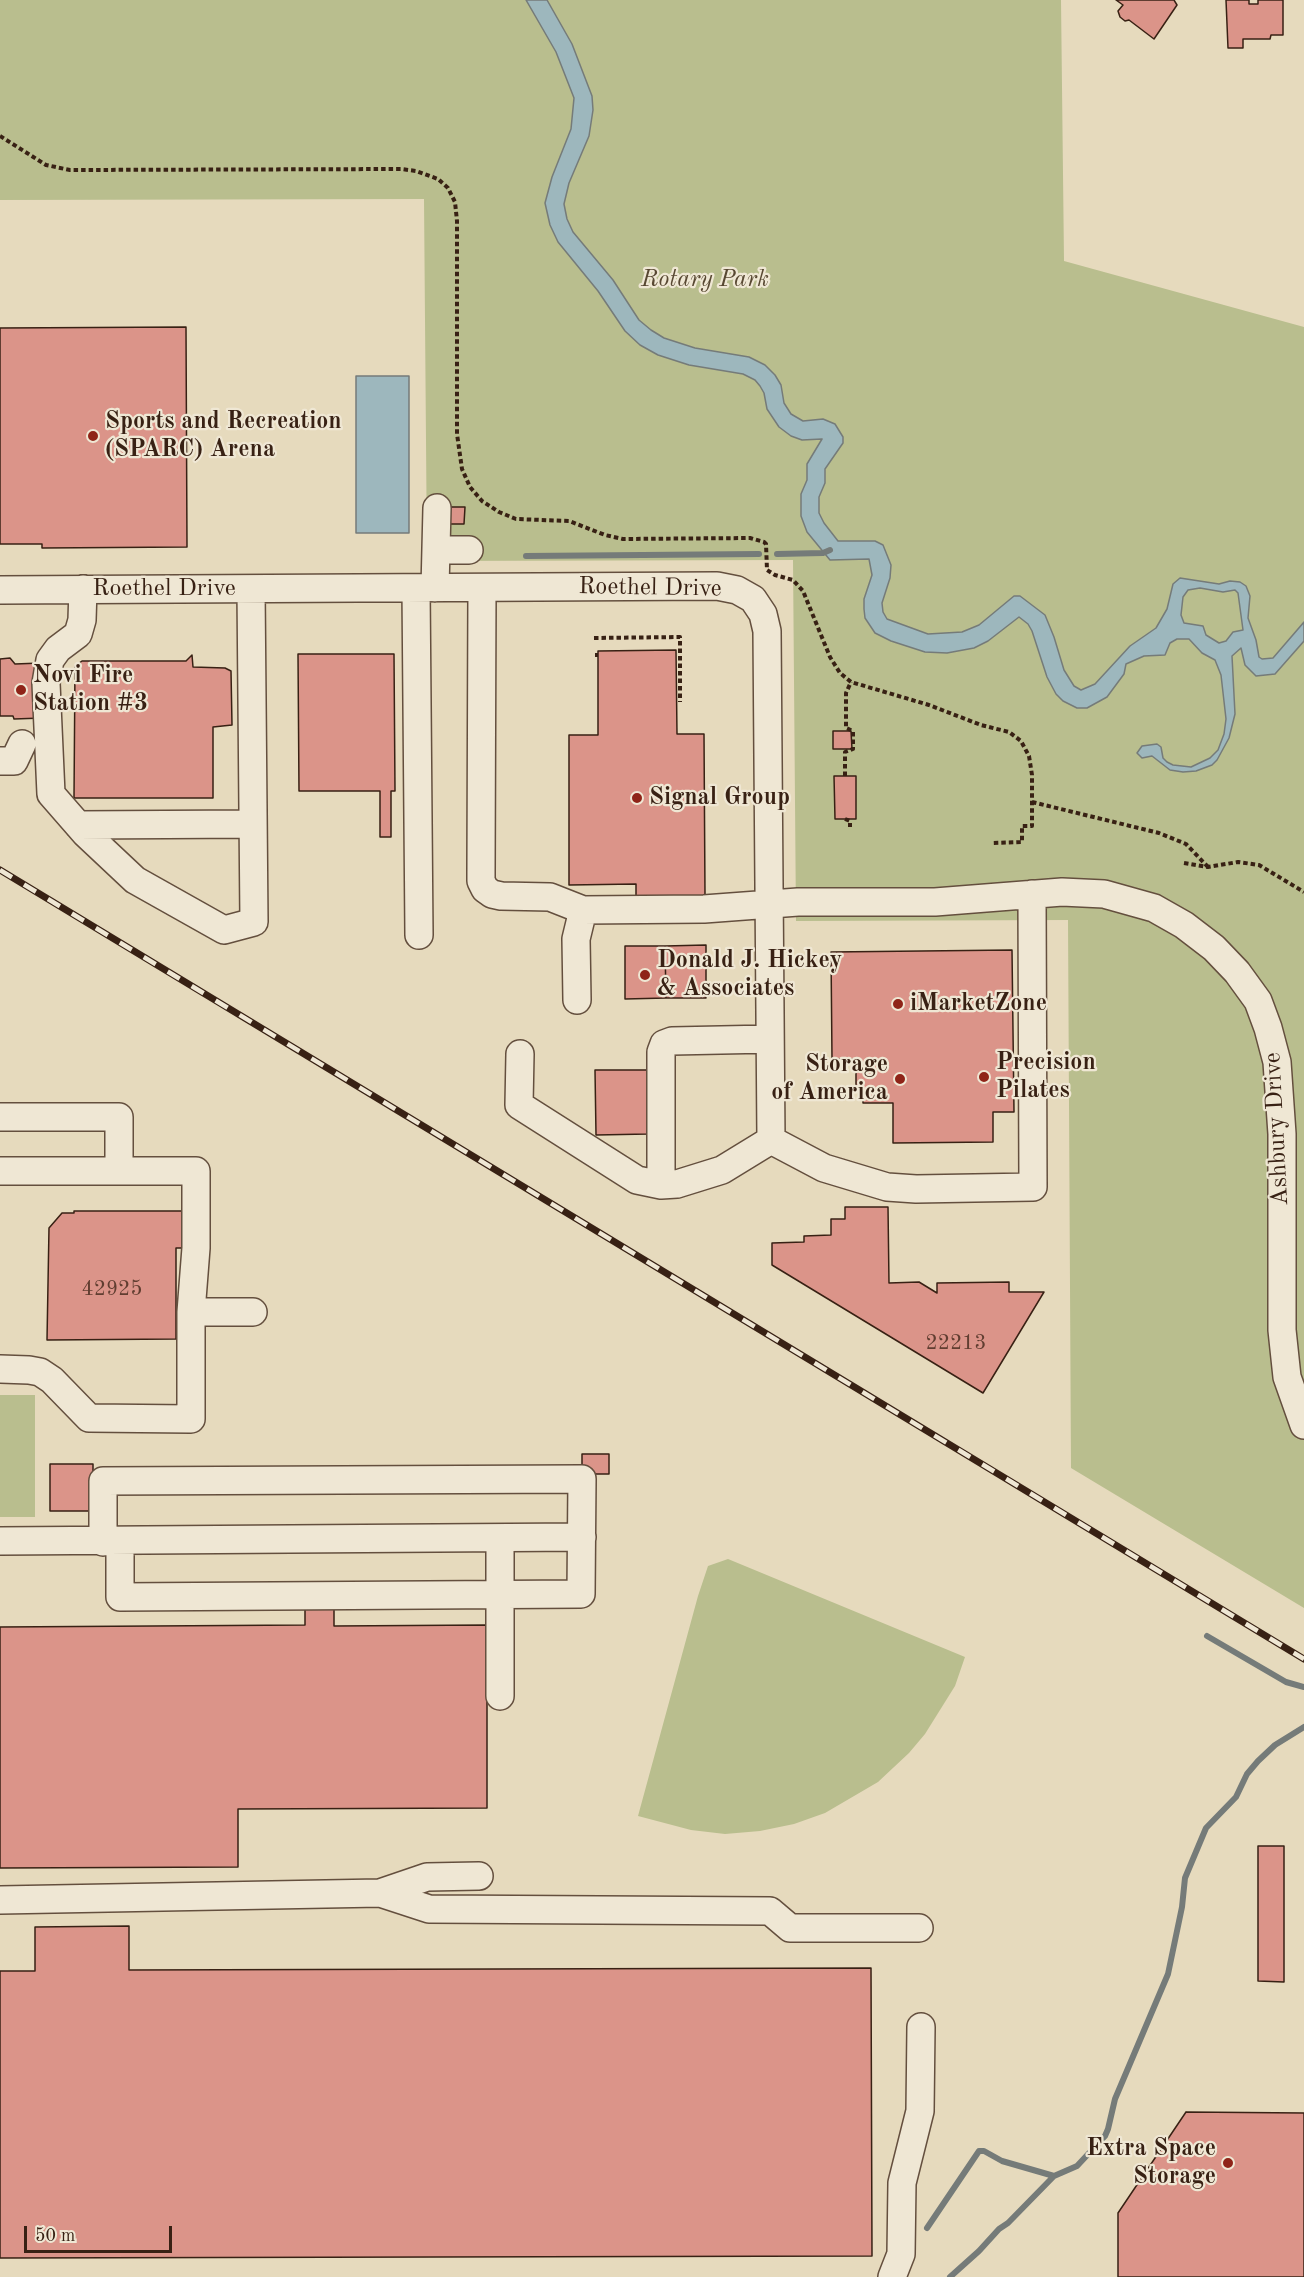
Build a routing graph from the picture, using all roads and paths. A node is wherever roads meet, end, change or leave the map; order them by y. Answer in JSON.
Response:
{"nodes":[{"id":1,"x":0,"y":136,"type":"edge"},
{"id":2,"x":437,"y":508,"type":"dead end"},
{"id":3,"x":436,"y":550,"type":"junction"},
{"id":4,"x":469,"y":550,"type":"dead end"},
{"id":5,"x":426,"y":588,"type":"junction"},
{"id":6,"x":482,"y":588,"type":"junction"},
{"id":7,"x":251,"y":589,"type":"junction"},
{"id":8,"x":0,"y":590,"type":"edge"},
{"id":9,"x":82,"y":590,"type":"junction"},
{"id":10,"x":594,"y":638,"type":"dead end"},
{"id":11,"x":851,"y":682,"type":"junction"},
{"id":12,"x":680,"y":702,"type":"dead end"},
{"id":13,"x":22,"y":744,"type":"dead end"},
{"id":14,"x":0,"y":761,"type":"edge"},
{"id":15,"x":845,"y":776,"type":"dead end"},
{"id":16,"x":1032,"y":802,"type":"junction"},
{"id":17,"x":845,"y":819,"type":"dead end"},
{"id":18,"x":253,"y":824,"type":"junction"},
{"id":19,"x":78,"y":825,"type":"junction"},
{"id":20,"x":850,"y":827,"type":"dead end"},
{"id":21,"x":992,"y":843,"type":"dead end"},
{"id":22,"x":1184,"y":863,"type":"dead end"},
{"id":23,"x":1208,"y":867,"type":"junction"},
{"id":24,"x":1304,"y":892,"type":"edge"},
{"id":25,"x":1032,"y":894,"type":"junction"},
{"id":26,"x":769,"y":903,"type":"junction"},
{"id":27,"x":583,"y":910,"type":"junction"},
{"id":28,"x":419,"y":935,"type":"dead end"},
{"id":29,"x":577,"y":999,"type":"dead end"},
{"id":30,"x":770,"y":1039,"type":"junction"},
{"id":31,"x":520,"y":1054,"type":"dead end"},
{"id":32,"x":0,"y":1117,"type":"edge"},
{"id":33,"x":771,"y":1140,"type":"junction"},
{"id":34,"x":119,"y":1170,"type":"junction"},
{"id":35,"x":0,"y":1171,"type":"edge"},
{"id":36,"x":661,"y":1185,"type":"junction"},
{"id":37,"x":191,"y":1312,"type":"junction"},
{"id":38,"x":253,"y":1312,"type":"dead end"},
{"id":39,"x":0,"y":1370,"type":"edge"},
{"id":40,"x":1304,"y":1425,"type":"edge"},
{"id":41,"x":582,"y":1537,"type":"junction"},
{"id":42,"x":500,"y":1538,"type":"junction"},
{"id":43,"x":0,"y":1541,"type":"edge"},
{"id":44,"x":111,"y":1542,"type":"junction"},
{"id":45,"x":500,"y":1594,"type":"junction"},
{"id":46,"x":500,"y":1696,"type":"dead end"},
{"id":47,"x":479,"y":1876,"type":"dead end"},
{"id":48,"x":380,"y":1893,"type":"junction"},
{"id":49,"x":0,"y":1900,"type":"edge"},
{"id":50,"x":919,"y":1928,"type":"dead end"},
{"id":51,"x":921,"y":2027,"type":"dead end"},
{"id":52,"x":892,"y":2277,"type":"edge"}],
"edges":[{"from":1,"to":11,"type":"path"},
{"from":2,"to":3,"type":"street"},
{"from":3,"to":4,"type":"street"},
{"from":3,"to":5,"type":"street"},
{"from":5,"to":6,"type":"street","name":"Roethel Drive"},
{"from":5,"to":7,"type":"street","name":"Roethel Drive"},
{"from":5,"to":28,"type":"street"},
{"from":6,"to":26,"type":"street","name":"Roethel Drive"},
{"from":6,"to":27,"type":"street"},
{"from":7,"to":9,"type":"street","name":"Roethel Drive"},
{"from":7,"to":18,"type":"street"},
{"from":8,"to":9,"type":"street","name":"Roethel Drive"},
{"from":9,"to":19,"type":"street"},
{"from":10,"to":12,"type":"path"},
{"from":11,"to":15,"type":"path"},
{"from":11,"to":16,"type":"path"},
{"from":13,"to":14,"type":"street"},
{"from":16,"to":21,"type":"path"},
{"from":16,"to":23,"type":"path"},
{"from":17,"to":20,"type":"path"},
{"from":18,"to":19,"type":"street"},
{"from":18,"to":19,"type":"street"},
{"from":22,"to":23,"type":"path"},
{"from":23,"to":24,"type":"path"},
{"from":25,"to":26,"type":"street","name":"Ashbury Drive"},
{"from":25,"to":33,"type":"street"},
{"from":25,"to":40,"type":"street","name":"Ashbury Drive"},
{"from":26,"to":27,"type":"street","name":"Ashbury Drive"},
{"from":26,"to":30,"type":"street","name":"Roethel Drive"},
{"from":27,"to":29,"type":"street"},
{"from":30,"to":33,"type":"street","name":"Roethel Drive"},
{"from":30,"to":36,"type":"street"},
{"from":31,"to":36,"type":"street"},
{"from":32,"to":34,"type":"street"},
{"from":33,"to":36,"type":"street"},
{"from":34,"to":35,"type":"street"},
{"from":34,"to":37,"type":"street"},
{"from":37,"to":38,"type":"street"},
{"from":37,"to":39,"type":"street"},
{"from":41,"to":42,"type":"street"},
{"from":41,"to":44,"type":"street"},
{"from":41,"to":45,"type":"street"},
{"from":42,"to":44,"type":"street"},
{"from":42,"to":45,"type":"street"},
{"from":43,"to":44,"type":"street"},
{"from":44,"to":45,"type":"street"},
{"from":45,"to":46,"type":"street"},
{"from":47,"to":48,"type":"street"},
{"from":48,"to":49,"type":"street"},
{"from":48,"to":50,"type":"street"},
{"from":51,"to":52,"type":"street"}]}
